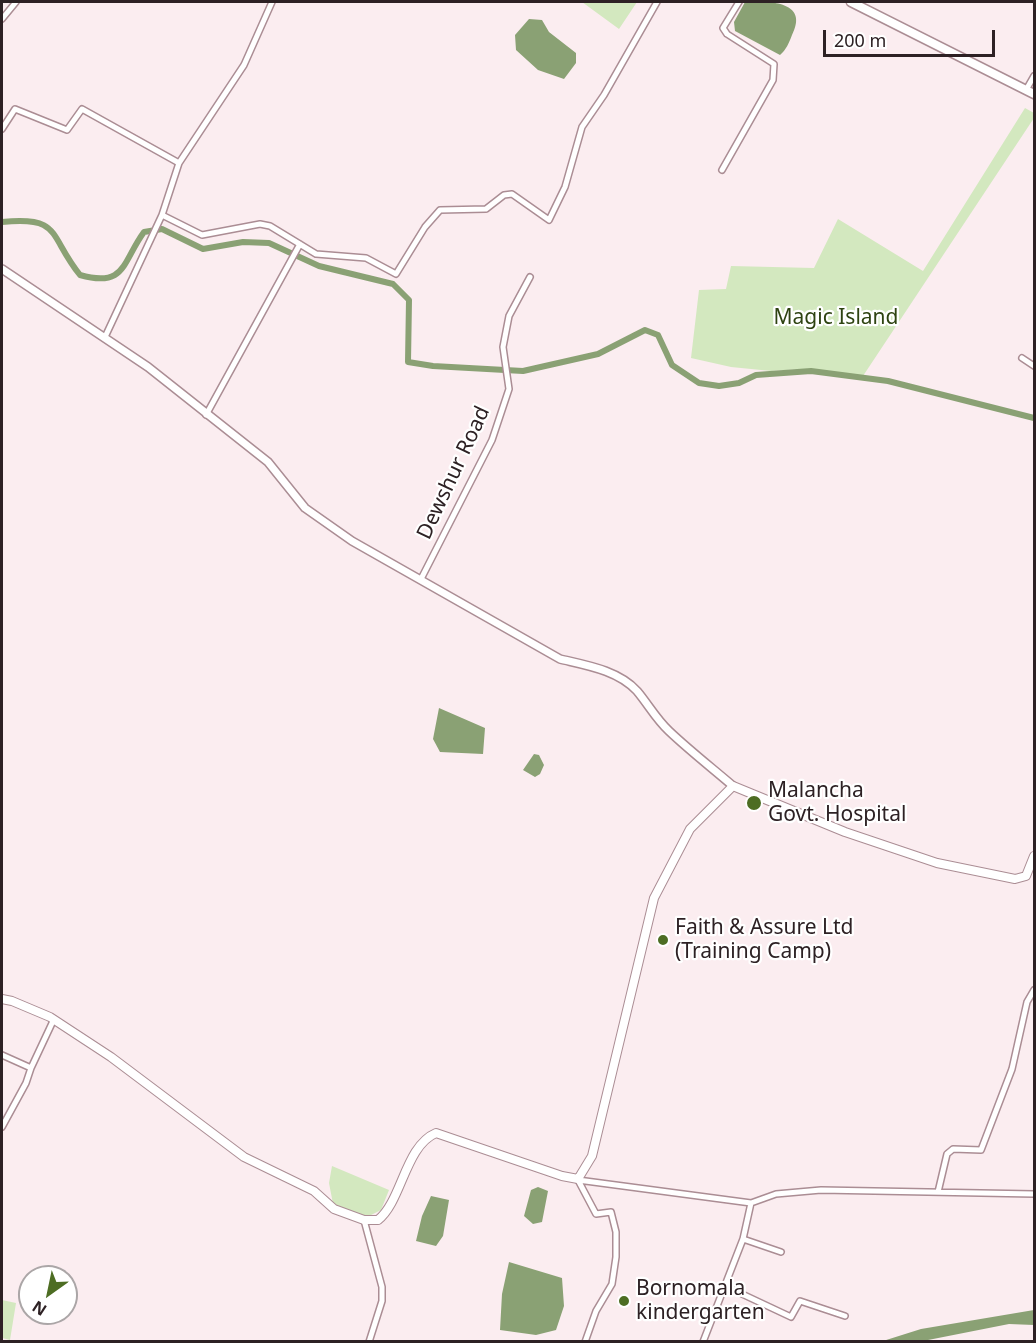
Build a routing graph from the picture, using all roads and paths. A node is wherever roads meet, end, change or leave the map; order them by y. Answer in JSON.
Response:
{"nodes":[{"id":1,"x":16,"y":2,"type":"edge"},
{"id":2,"x":272,"y":2,"type":"edge"},
{"id":3,"x":657,"y":2,"type":"edge"},
{"id":4,"x":739,"y":2,"type":"edge"},
{"id":5,"x":851,"y":2,"type":"edge"},
{"id":6,"x":2,"y":19,"type":"edge"},
{"id":7,"x":1035,"y":76,"type":"edge"},
{"id":8,"x":1026,"y":90,"type":"junction"},
{"id":9,"x":1035,"y":94,"type":"edge"},
{"id":10,"x":2,"y":129,"type":"edge"},
{"id":11,"x":179,"y":163,"type":"junction"},
{"id":12,"x":722,"y":170,"type":"dead end"},
{"id":13,"x":162,"y":215,"type":"junction"},
{"id":14,"x":300,"y":244,"type":"junction"},
{"id":15,"x":2,"y":269,"type":"edge"},
{"id":16,"x":530,"y":277,"type":"dead end"},
{"id":17,"x":105,"y":338,"type":"junction"},
{"id":18,"x":1022,"y":358,"type":"dead end"},
{"id":19,"x":1035,"y":366,"type":"edge"},
{"id":20,"x":206,"y":415,"type":"junction"},
{"id":21,"x":421,"y":579,"type":"junction"},
{"id":22,"x":733,"y":786,"type":"junction"},
{"id":23,"x":1035,"y":856,"type":"edge"},
{"id":24,"x":1035,"y":990,"type":"edge"},
{"id":25,"x":2,"y":999,"type":"edge"},
{"id":26,"x":54,"y":1019,"type":"junction"},
{"id":27,"x":2,"y":1055,"type":"edge"},
{"id":28,"x":31,"y":1068,"type":"junction"},
{"id":29,"x":2,"y":1127,"type":"edge"},
{"id":30,"x":578,"y":1180,"type":"junction"},
{"id":31,"x":938,"y":1192,"type":"junction"},
{"id":32,"x":1035,"y":1194,"type":"edge"},
{"id":33,"x":751,"y":1203,"type":"junction"},
{"id":34,"x":364,"y":1220,"type":"junction"},
{"id":35,"x":743,"y":1239,"type":"junction"},
{"id":36,"x":781,"y":1252,"type":"dead end"},
{"id":37,"x":725,"y":1286,"type":"junction"},
{"id":38,"x":845,"y":1316,"type":"dead end"},
{"id":39,"x":369,"y":1341,"type":"edge"},
{"id":40,"x":585,"y":1341,"type":"edge"},
{"id":41,"x":703,"y":1341,"type":"edge"}],
"edges":[{"from":1,"to":6,"type":"street"},
{"from":2,"to":11,"type":"street"},
{"from":3,"to":14,"type":"street"},
{"from":4,"to":12,"type":"street"},
{"from":5,"to":8,"type":"main road"},
{"from":7,"to":8,"type":"street"},
{"from":8,"to":9,"type":"main road"},
{"from":10,"to":11,"type":"street"},
{"from":11,"to":13,"type":"street"},
{"from":13,"to":14,"type":"street"},
{"from":13,"to":17,"type":"street"},
{"from":14,"to":20,"type":"street"},
{"from":15,"to":17,"type":"street"},
{"from":16,"to":21,"type":"street","name":"Dewshur Road"},
{"from":17,"to":20,"type":"street"},
{"from":18,"to":19,"type":"street"},
{"from":20,"to":21,"type":"street"},
{"from":21,"to":22,"type":"street"},
{"from":22,"to":23,"type":"main road"},
{"from":22,"to":30,"type":"main road"},
{"from":24,"to":31,"type":"street"},
{"from":25,"to":26,"type":"main road"},
{"from":26,"to":28,"type":"street"},
{"from":26,"to":34,"type":"main road"},
{"from":27,"to":28,"type":"street"},
{"from":28,"to":29,"type":"street"},
{"from":30,"to":33,"type":"street"},
{"from":30,"to":34,"type":"main road"},
{"from":30,"to":40,"type":"street"},
{"from":31,"to":32,"type":"street"},
{"from":31,"to":33,"type":"street"},
{"from":33,"to":35,"type":"street"},
{"from":34,"to":39,"type":"street"},
{"from":35,"to":36,"type":"street"},
{"from":35,"to":37,"type":"street"},
{"from":37,"to":38,"type":"street"},
{"from":37,"to":41,"type":"street"}]}
